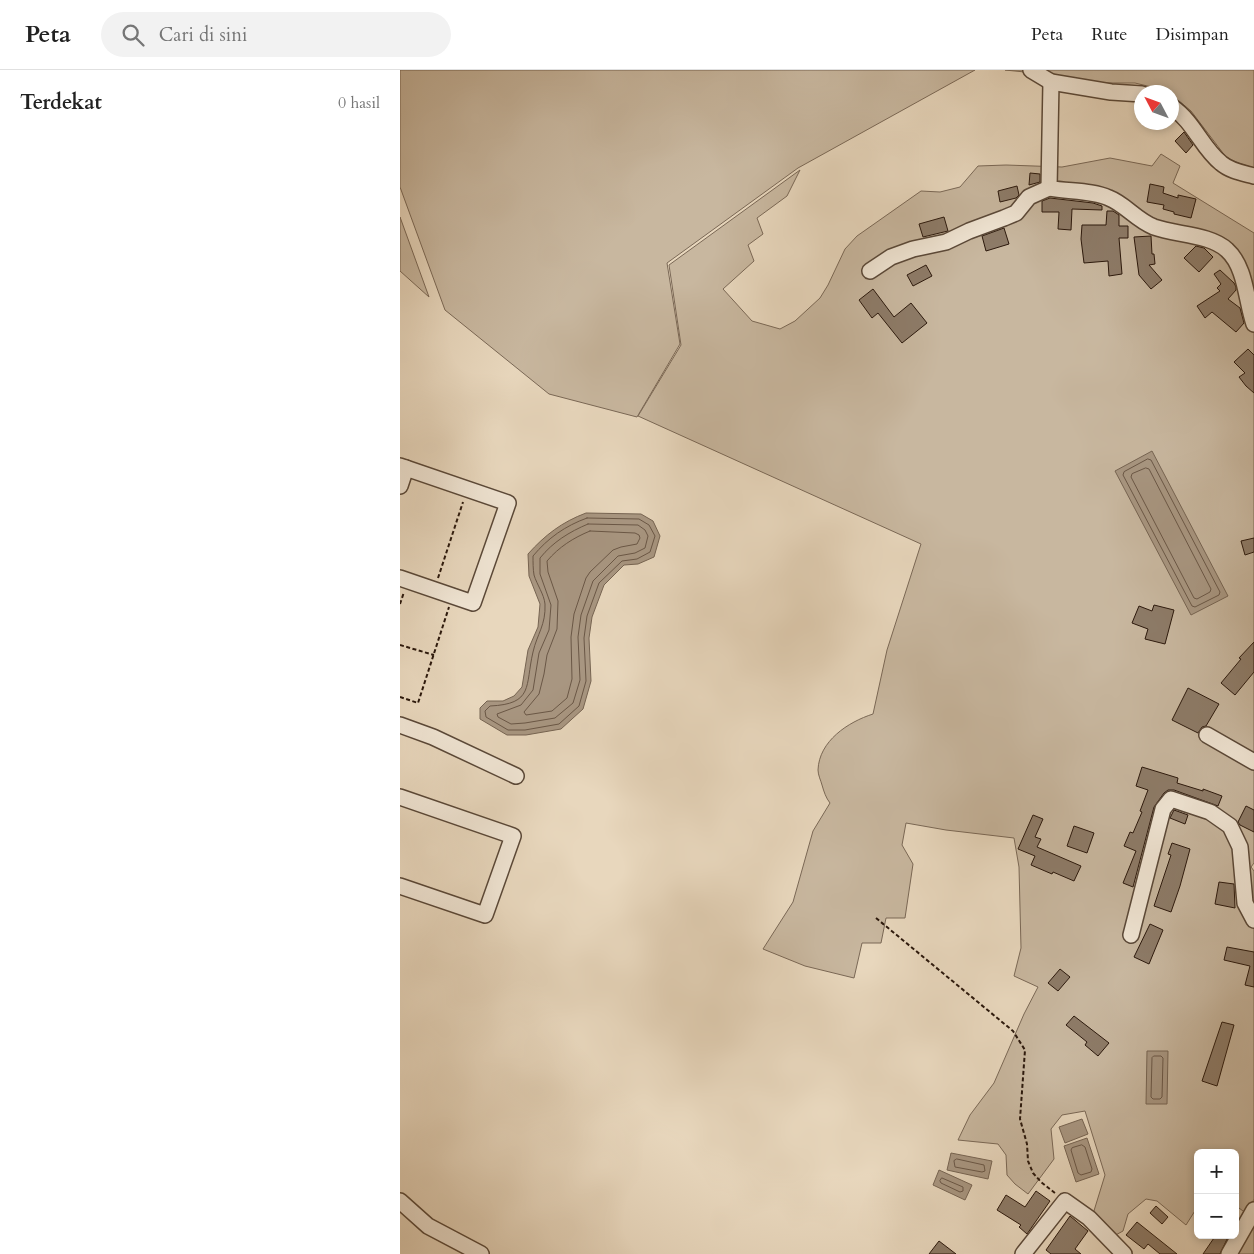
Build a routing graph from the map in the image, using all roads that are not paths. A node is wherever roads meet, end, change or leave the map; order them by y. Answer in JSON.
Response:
{"nodes":[{"id":1,"x":1031,"y":70,"type":"edge"},
{"id":2,"x":1051,"y":82,"type":"junction"},
{"id":3,"x":1134,"y":94,"type":"edge"},
{"id":4,"x":1179,"y":114,"type":"edge"},
{"id":5,"x":1254,"y":176,"type":"edge"},
{"id":6,"x":1049,"y":188,"type":"junction"},
{"id":7,"x":870,"y":271,"type":"dead end"},
{"id":8,"x":1254,"y":324,"type":"edge"},
{"id":9,"x":403,"y":467,"type":"edge"},
{"id":10,"x":400,"y":486,"type":"edge"},
{"id":11,"x":400,"y":578,"type":"edge"},
{"id":12,"x":400,"y":725,"type":"edge"},
{"id":13,"x":1207,"y":735,"type":"dead end"},
{"id":14,"x":1254,"y":762,"type":"edge"},
{"id":15,"x":516,"y":776,"type":"dead end"},
{"id":16,"x":400,"y":797,"type":"edge"},
{"id":17,"x":1254,"y":854,"type":"edge"},
{"id":18,"x":1242,"y":866,"type":"junction"},
{"id":19,"x":400,"y":886,"type":"edge"},
{"id":20,"x":1254,"y":920,"type":"edge"},
{"id":21,"x":1131,"y":935,"type":"dead end"},
{"id":22,"x":400,"y":1201,"type":"edge"},
{"id":23,"x":1254,"y":1210,"type":"edge"},
{"id":24,"x":481,"y":1254,"type":"edge"},
{"id":25,"x":1023,"y":1254,"type":"edge"},
{"id":26,"x":1124,"y":1254,"type":"edge"},
{"id":27,"x":1230,"y":1254,"type":"edge"}],
"edges":[{"from":1,"to":2,"type":"street"},
{"from":2,"to":3,"type":"street"},
{"from":2,"to":6,"type":"street"},
{"from":4,"to":5,"type":"street"},
{"from":6,"to":7,"type":"street"},
{"from":6,"to":8,"type":"street"},
{"from":9,"to":10,"type":"street"},
{"from":9,"to":11,"type":"street"},
{"from":12,"to":15,"type":"street"},
{"from":13,"to":14,"type":"street"},
{"from":16,"to":19,"type":"street"},
{"from":17,"to":18,"type":"street"},
{"from":18,"to":20,"type":"street"},
{"from":18,"to":21,"type":"street"},
{"from":22,"to":24,"type":"street"},
{"from":23,"to":27,"type":"street"},
{"from":25,"to":26,"type":"street"}]}
